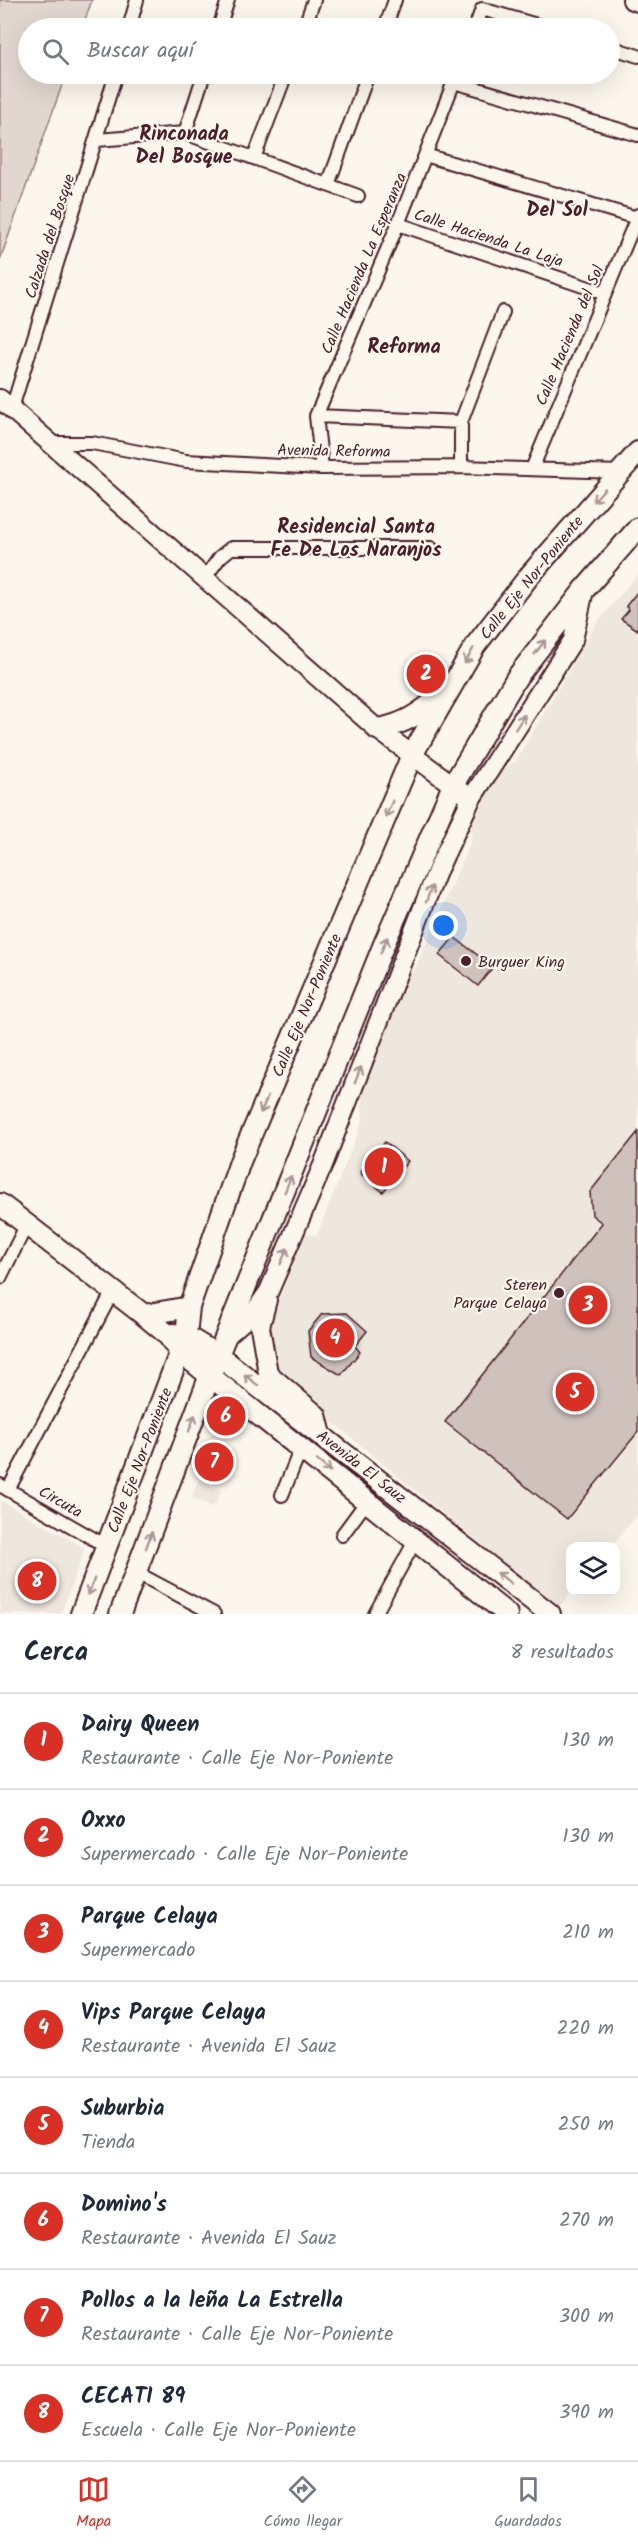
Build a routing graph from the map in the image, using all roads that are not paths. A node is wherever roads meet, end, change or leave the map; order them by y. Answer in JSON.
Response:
{"nodes":[{"id":1,"x":137,"y":0,"type":"edge"},
{"id":2,"x":228,"y":0,"type":"edge"},
{"id":3,"x":314,"y":0,"type":"edge"},
{"id":4,"x":395,"y":0,"type":"edge"},
{"id":5,"x":632,"y":0,"type":"edge"},
{"id":6,"x":638,"y":2,"type":"edge"},
{"id":7,"x":132,"y":18,"type":"edge"},
{"id":8,"x":222,"y":18,"type":"edge"},
{"id":9,"x":308,"y":18,"type":"edge"},
{"id":10,"x":389,"y":18,"type":"edge"},
{"id":11,"x":479,"y":18,"type":"edge"},
{"id":12,"x":513,"y":18,"type":"edge"},
{"id":13,"x":620,"y":50,"type":"edge"},
{"id":14,"x":638,"y":56,"type":"edge"},
{"id":15,"x":113,"y":84,"type":"edge"},
{"id":16,"x":201,"y":84,"type":"edge"},
{"id":17,"x":282,"y":84,"type":"edge"},
{"id":18,"x":364,"y":84,"type":"edge"},
{"id":19,"x":453,"y":84,"type":"edge"},
{"id":20,"x":474,"y":84,"type":"edge"},
{"id":21,"x":184,"y":133,"type":"junction"},
{"id":22,"x":638,"y":135,"type":"edge"},
{"id":23,"x":97,"y":140,"type":"junction"},
{"id":24,"x":425,"y":155,"type":"junction"},
{"id":25,"x":254,"y":158,"type":"junction"},
{"id":26,"x":328,"y":185,"type":"junction"},
{"id":27,"x":358,"y":196,"type":"dead end"},
{"id":28,"x":637,"y":217,"type":"edge"},
{"id":29,"x":398,"y":224,"type":"junction"},
{"id":30,"x":604,"y":293,"type":"junction"},
{"id":31,"x":503,"y":312,"type":"dead end"},
{"id":32,"x":6,"y":403,"type":"edge"},
{"id":33,"x":316,"y":416,"type":"junction"},
{"id":34,"x":461,"y":422,"type":"junction"},
{"id":35,"x":50,"y":443,"type":"junction"},
{"id":36,"x":638,"y":452,"type":"edge"},
{"id":37,"x":461,"y":467,"type":"junction"},
{"id":38,"x":322,"y":468,"type":"junction"},
{"id":39,"x":532,"y":469,"type":"junction"},
{"id":40,"x":620,"y":472,"type":"junction"},
{"id":41,"x":638,"y":528,"type":"edge"},
{"id":42,"x":431,"y":548,"type":"dead end"},
{"id":43,"x":204,"y":579,"type":"junction"},
{"id":44,"x":584,"y":590,"type":"junction"},
{"id":45,"x":450,"y":689,"type":"junction"},
{"id":46,"x":377,"y":729,"type":"junction"},
{"id":47,"x":412,"y":755,"type":"junction"},
{"id":48,"x":453,"y":785,"type":"junction"},
{"id":49,"x":471,"y":798,"type":"junction"},
{"id":50,"x":0,"y":1204,"type":"edge"},
{"id":51,"x":27,"y":1224,"type":"junction"},
{"id":52,"x":2,"y":1272,"type":"edge"},
{"id":53,"x":113,"y":1291,"type":"junction"},
{"id":54,"x":269,"y":1291,"type":"junction"},
{"id":55,"x":189,"y":1307,"type":"junction"},
{"id":56,"x":144,"y":1315,"type":"junction"},
{"id":57,"x":226,"y":1336,"type":"junction"},
{"id":58,"x":178,"y":1340,"type":"junction"},
{"id":59,"x":219,"y":1356,"type":"junction"},
{"id":60,"x":210,"y":1374,"type":"junction"},
{"id":61,"x":322,"y":1435,"type":"junction"},
{"id":62,"x":301,"y":1448,"type":"junction"},
{"id":63,"x":374,"y":1475,"type":"junction"},
{"id":64,"x":4,"y":1488,"type":"edge"},
{"id":65,"x":282,"y":1495,"type":"dead end"},
{"id":66,"x":364,"y":1498,"type":"junction"},
{"id":67,"x":342,"y":1535,"type":"dead end"},
{"id":68,"x":416,"y":1541,"type":"junction"},
{"id":69,"x":106,"y":1546,"type":"junction"},
{"id":70,"x":137,"y":1573,"type":"junction"},
{"id":71,"x":528,"y":1607,"type":"edge"},
{"id":72,"x":81,"y":1614,"type":"edge"},
{"id":73,"x":120,"y":1614,"type":"edge"},
{"id":74,"x":214,"y":1614,"type":"edge"},
{"id":75,"x":375,"y":1614,"type":"edge"},
{"id":76,"x":507,"y":1614,"type":"edge"},
{"id":77,"x":550,"y":1614,"type":"edge"}],
"edges":[{"from":1,"to":7,"type":"street"},
{"from":2,"to":8,"type":"street"},
{"from":3,"to":9,"type":"street"},
{"from":4,"to":10,"type":"street"},
{"from":5,"to":6,"type":"street"},
{"from":11,"to":12,"type":"street"},
{"from":13,"to":14,"type":"street"},
{"from":15,"to":23,"type":"street","name":"Calzada del Bosque"},
{"from":16,"to":21,"type":"street"},
{"from":17,"to":25,"type":"street"},
{"from":18,"to":26,"type":"street"},
{"from":19,"to":24,"type":"street","name":"Calle Hacienda La Esperanza"},
{"from":20,"to":22,"type":"street"},
{"from":21,"to":23,"type":"street"},
{"from":21,"to":25,"type":"street"},
{"from":23,"to":32,"type":"street","name":"Calzada del Bosque"},
{"from":24,"to":28,"type":"street"},
{"from":24,"to":29,"type":"street","name":"Calle Hacienda La Esperanza"},
{"from":25,"to":26,"type":"street"},
{"from":26,"to":27,"type":"street"},
{"from":28,"to":30,"type":"street","name":"Calle Hacienda del Sol"},
{"from":29,"to":30,"type":"street","name":"Calle Hacienda La Laja"},
{"from":29,"to":33,"type":"street","name":"Calle Hacienda La Esperanza"},
{"from":30,"to":39,"type":"street","name":"Calle Hacienda del Sol"},
{"from":31,"to":34,"type":"street"},
{"from":32,"to":35,"type":"street"},
{"from":33,"to":34,"type":"street"},
{"from":33,"to":38,"type":"street","name":"Calle Hacienda La Esperanza"},
{"from":34,"to":37,"type":"street"},
{"from":35,"to":38,"type":"street","name":"Avenida Reforma"},
{"from":35,"to":43,"type":"street"},
{"from":36,"to":40,"type":"main road","name":"Calle Eje Nor-Poniente"},
{"from":37,"to":38,"type":"street","name":"Avenida Reforma"},
{"from":37,"to":39,"type":"street","name":"Avenida Reforma"},
{"from":39,"to":40,"type":"street","name":"Avenida Reforma"},
{"from":40,"to":45,"type":"main road","name":"Calle Eje Nor-Poniente","one_way":true},
{"from":41,"to":44,"type":"main road"},
{"from":42,"to":43,"type":"street"},
{"from":43,"to":46,"type":"street"},
{"from":48,"to":44,"type":"main road","one_way":true},
{"from":49,"to":44,"type":"street","one_way":true},
{"from":45,"to":46,"type":"main road"},
{"from":45,"to":47,"type":"main road","name":"Calle Eje Nor-Poniente"},
{"from":46,"to":47,"type":"street"},
{"from":47,"to":48,"type":"street"},
{"from":47,"to":55,"type":"main road","name":"Calle Eje Nor-Poniente","one_way":true},
{"from":48,"to":49,"type":"street"},
{"from":57,"to":48,"type":"main road","one_way":true},
{"from":54,"to":49,"type":"street","one_way":true},
{"from":50,"to":51,"type":"main road","name":"Avenida El Sauz"},
{"from":51,"to":52,"type":"street"},
{"from":51,"to":53,"type":"main road","name":"Avenida El Sauz"},
{"from":53,"to":56,"type":"main road","name":"Avenida El Sauz"},
{"from":53,"to":64,"type":"street"},
{"from":54,"to":57,"type":"street"},
{"from":54,"to":61,"type":"street"},
{"from":55,"to":56,"type":"main road"},
{"from":55,"to":58,"type":"main road","name":"Calle Eje Nor-Poniente"},
{"from":56,"to":58,"type":"main road","name":"Avenida El Sauz"},
{"from":57,"to":59,"type":"main road"},
{"from":58,"to":59,"type":"main road","name":"Avenida El Sauz"},
{"from":58,"to":60,"type":"main road","name":"Avenida El Sauz"},
{"from":58,"to":69,"type":"main road","name":"Calle Eje Nor-Poniente"},
{"from":59,"to":60,"type":"main road"},
{"from":61,"to":59,"type":"main road","name":"Avenida El Sauz","one_way":true},
{"from":60,"to":62,"type":"main road","name":"Avenida El Sauz"},
{"from":70,"to":60,"type":"main road","one_way":true},
{"from":61,"to":63,"type":"main road","name":"Avenida El Sauz"},
{"from":62,"to":65,"type":"street"},
{"from":62,"to":66,"type":"main road","name":"Avenida El Sauz","one_way":true},
{"from":63,"to":66,"type":"main road"},
{"from":71,"to":63,"type":"main road","name":"Avenida El Sauz","one_way":true},
{"from":64,"to":69,"type":"street","name":"Circuta"},
{"from":66,"to":67,"type":"street"},
{"from":66,"to":68,"type":"main road","name":"Avenida El Sauz"},
{"from":68,"to":75,"type":"street"},
{"from":68,"to":76,"type":"main road","name":"Avenida El Sauz"},
{"from":69,"to":72,"type":"main road","name":"Calle Eje Nor-Poniente","one_way":true},
{"from":70,"to":73,"type":"main road"},
{"from":70,"to":74,"type":"street"},
{"from":71,"to":77,"type":"main road","name":"Avenida El Sauz"}]}
